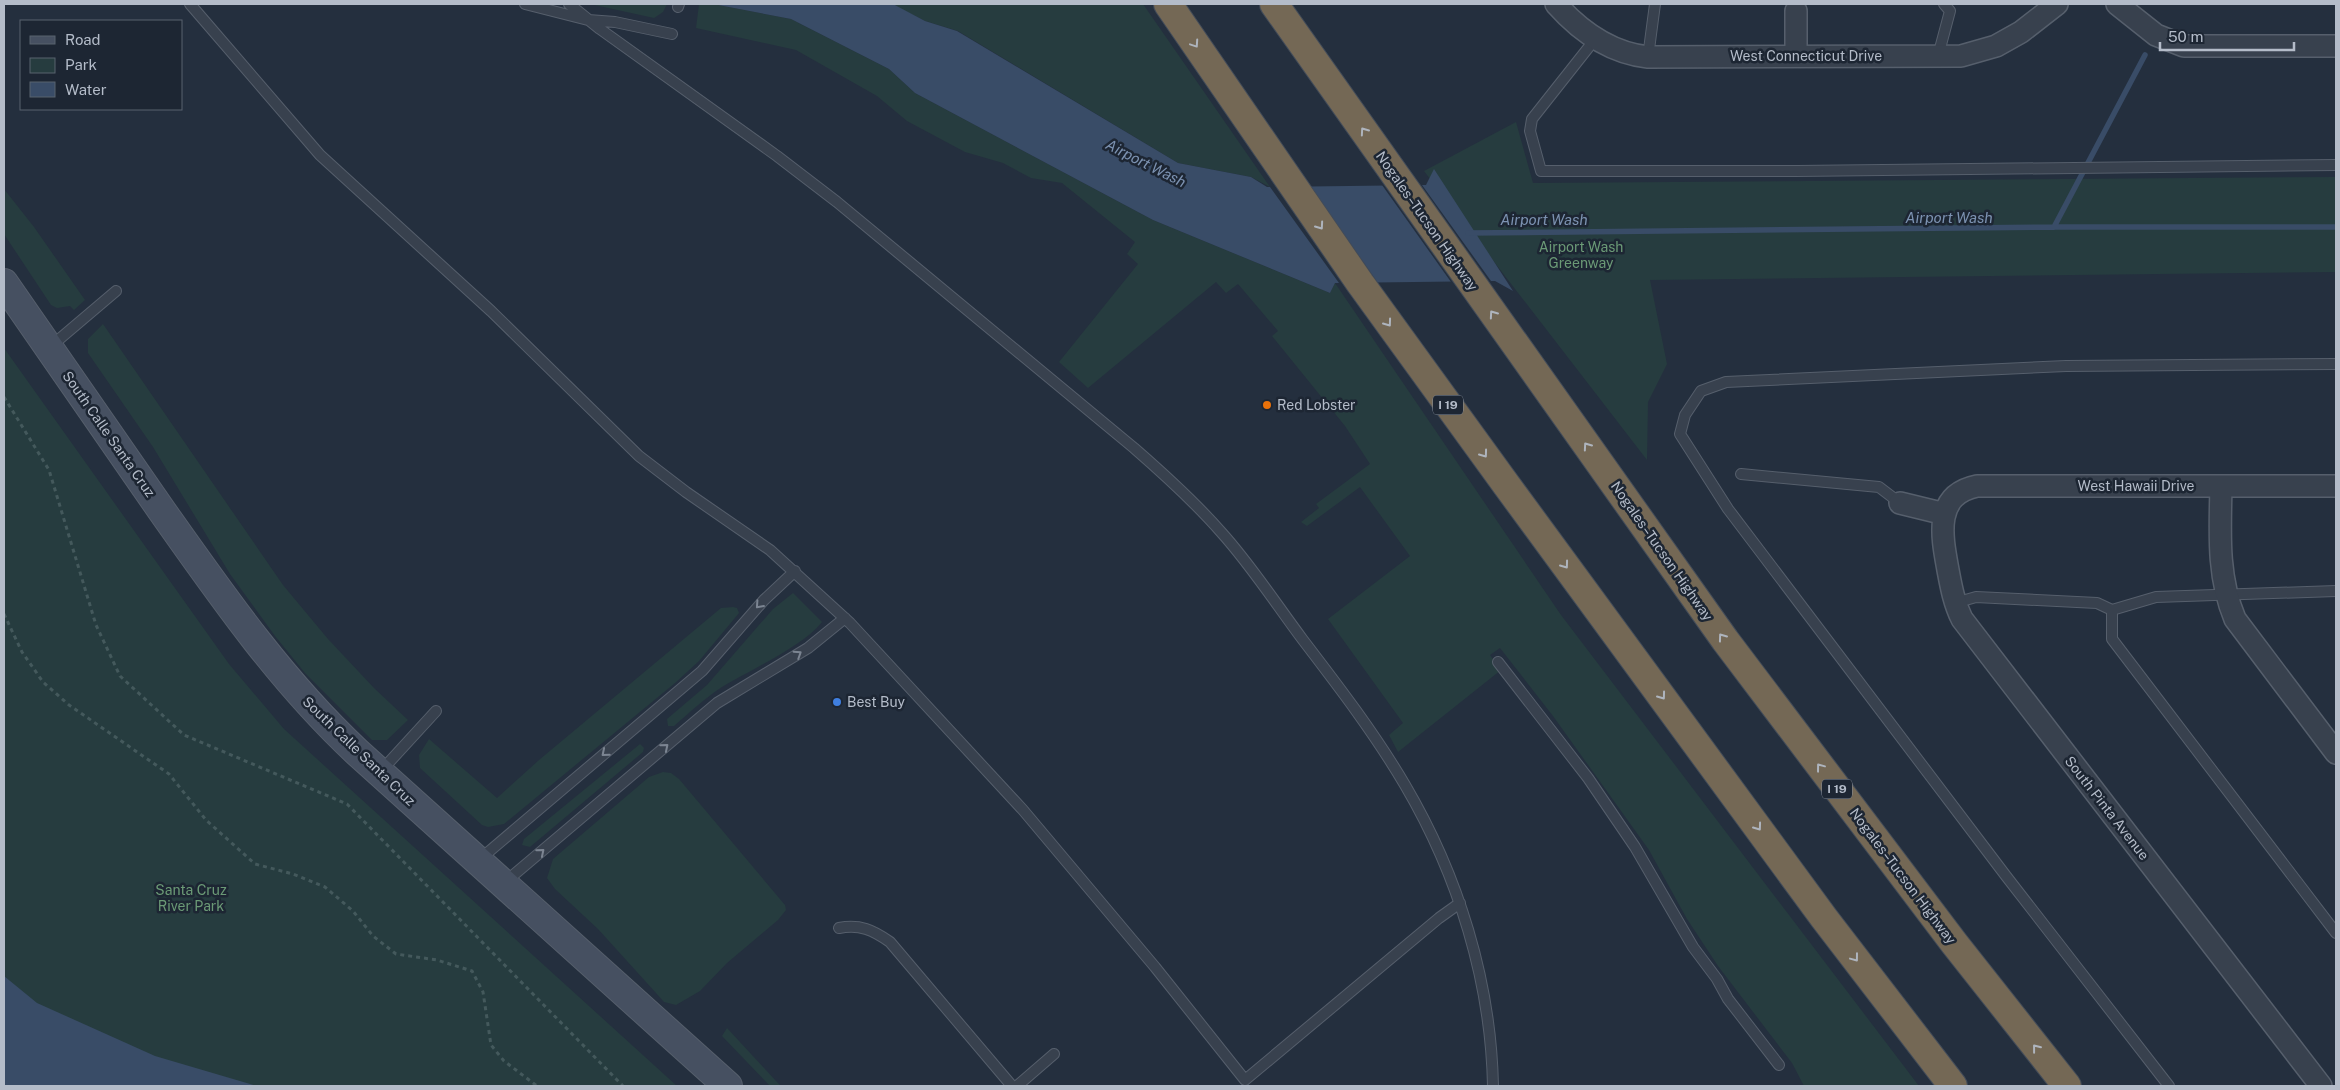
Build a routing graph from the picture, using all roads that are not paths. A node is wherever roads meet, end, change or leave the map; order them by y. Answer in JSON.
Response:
{"nodes":[{"id":1,"x":190,"y":4,"type":"edge"},
{"id":2,"x":525,"y":4,"type":"edge"},
{"id":3,"x":569,"y":4,"type":"edge"},
{"id":4,"x":1168,"y":4,"type":"edge"},
{"id":5,"x":1274,"y":4,"type":"edge"},
{"id":6,"x":1556,"y":4,"type":"edge"},
{"id":7,"x":1655,"y":4,"type":"edge"},
{"id":8,"x":1944,"y":4,"type":"edge"},
{"id":9,"x":2057,"y":4,"type":"edge"},
{"id":10,"x":2118,"y":4,"type":"edge"},
{"id":11,"x":1796,"y":11,"type":"dead end"},
{"id":12,"x":588,"y":20,"type":"junction"},
{"id":13,"x":672,"y":34,"type":"dead end"},
{"id":14,"x":1596,"y":38,"type":"junction"},
{"id":15,"x":2336,"y":46,"type":"edge"},
{"id":16,"x":1796,"y":54,"type":"junction"},
{"id":17,"x":1648,"y":56,"type":"junction"},
{"id":18,"x":1938,"y":56,"type":"junction"},
{"id":19,"x":2336,"y":165,"type":"edge"},
{"id":20,"x":4,"y":284,"type":"edge"},
{"id":21,"x":116,"y":291,"type":"dead end"},
{"id":22,"x":49,"y":348,"type":"junction"},
{"id":23,"x":2336,"y":364,"type":"edge"},
{"id":24,"x":1741,"y":474,"type":"dead end"},
{"id":25,"x":2221,"y":486,"type":"junction"},
{"id":26,"x":2336,"y":486,"type":"edge"},
{"id":27,"x":1900,"y":503,"type":"joint"},
{"id":28,"x":1945,"y":512,"type":"junction"},
{"id":29,"x":794,"y":571,"type":"junction"},
{"id":30,"x":2336,"y":591,"type":"edge"},
{"id":31,"x":2226,"y":594,"type":"junction"},
{"id":32,"x":1955,"y":603,"type":"junction"},
{"id":33,"x":2112,"y":610,"type":"junction"},
{"id":34,"x":845,"y":618,"type":"junction"},
{"id":35,"x":1498,"y":662,"type":"dead end"},
{"id":36,"x":436,"y":710,"type":"dead end"},
{"id":37,"x":2336,"y":753,"type":"edge"},
{"id":38,"x":380,"y":773,"type":"junction"},
{"id":39,"x":478,"y":860,"type":"junction"},
{"id":40,"x":503,"y":883,"type":"junction"},
{"id":41,"x":1460,"y":903,"type":"junction"},
{"id":42,"x":839,"y":928,"type":"dead end"},
{"id":43,"x":2336,"y":933,"type":"edge"},
{"id":44,"x":1054,"y":1054,"type":"dead end"},
{"id":45,"x":1779,"y":1066,"type":"dead end"},
{"id":46,"x":1242,"y":1083,"type":"edge"},
{"id":47,"x":728,"y":1086,"type":"edge"},
{"id":48,"x":1012,"y":1086,"type":"edge"},
{"id":49,"x":1016,"y":1086,"type":"edge"},
{"id":50,"x":1493,"y":1086,"type":"edge"},
{"id":51,"x":1953,"y":1086,"type":"edge"},
{"id":52,"x":2067,"y":1086,"type":"edge"},
{"id":53,"x":2170,"y":1086,"type":"edge"},
{"id":54,"x":2321,"y":1086,"type":"edge"}],
"edges":[{"from":1,"to":29,"type":"lane"},
{"from":2,"to":12,"type":"lane"},
{"from":3,"to":12,"type":"lane"},
{"from":4,"to":51,"type":"highway","number":"I 19","one_way":true},
{"from":52,"to":5,"type":"highway","name":"Nogales–Tucson Highway","number":"I 19","one_way":true},
{"from":6,"to":14,"type":"street","name":"West Connecticut Drive"},
{"from":7,"to":17,"type":"lane"},
{"from":8,"to":18,"type":"lane"},
{"from":9,"to":18,"type":"street","name":"West Connecticut Drive"},
{"from":10,"to":15,"type":"street"},
{"from":11,"to":16,"type":"street"},
{"from":12,"to":13,"type":"lane"},
{"from":12,"to":41,"type":"lane"},
{"from":14,"to":17,"type":"street","name":"West Connecticut Drive"},
{"from":14,"to":19,"type":"lane"},
{"from":16,"to":17,"type":"street","name":"West Connecticut Drive"},
{"from":16,"to":18,"type":"street","name":"West Connecticut Drive"},
{"from":20,"to":22,"type":"street","name":"South Calle Santa Cruz"},
{"from":21,"to":22,"type":"lane"},
{"from":22,"to":38,"type":"street","name":"South Calle Santa Cruz"},
{"from":23,"to":53,"type":"lane"},
{"from":24,"to":27,"type":"lane"},
{"from":25,"to":26,"type":"street","name":"West Hawaii Drive"},
{"from":25,"to":28,"type":"street","name":"West Hawaii Drive"},
{"from":25,"to":31,"type":"street"},
{"from":27,"to":28,"type":"street"},
{"from":28,"to":32,"type":"street","name":"South Pinta Avenue"},
{"from":29,"to":34,"type":"lane"},
{"from":29,"to":39,"type":"lane","one_way":true},
{"from":30,"to":31,"type":"lane"},
{"from":31,"to":33,"type":"lane"},
{"from":31,"to":37,"type":"street"},
{"from":32,"to":33,"type":"lane"},
{"from":32,"to":54,"type":"street","name":"South Pinta Avenue"},
{"from":33,"to":43,"type":"lane"},
{"from":40,"to":34,"type":"lane","one_way":true},
{"from":34,"to":46,"type":"lane"},
{"from":35,"to":45,"type":"lane"},
{"from":36,"to":38,"type":"lane"},
{"from":38,"to":39,"type":"street","name":"South Calle Santa Cruz"},
{"from":39,"to":40,"type":"street","name":"South Calle Santa Cruz"},
{"from":40,"to":47,"type":"street","name":"South Calle Santa Cruz"},
{"from":41,"to":46,"type":"lane"},
{"from":41,"to":50,"type":"lane"},
{"from":42,"to":48,"type":"lane"},
{"from":44,"to":49,"type":"lane"}]}
